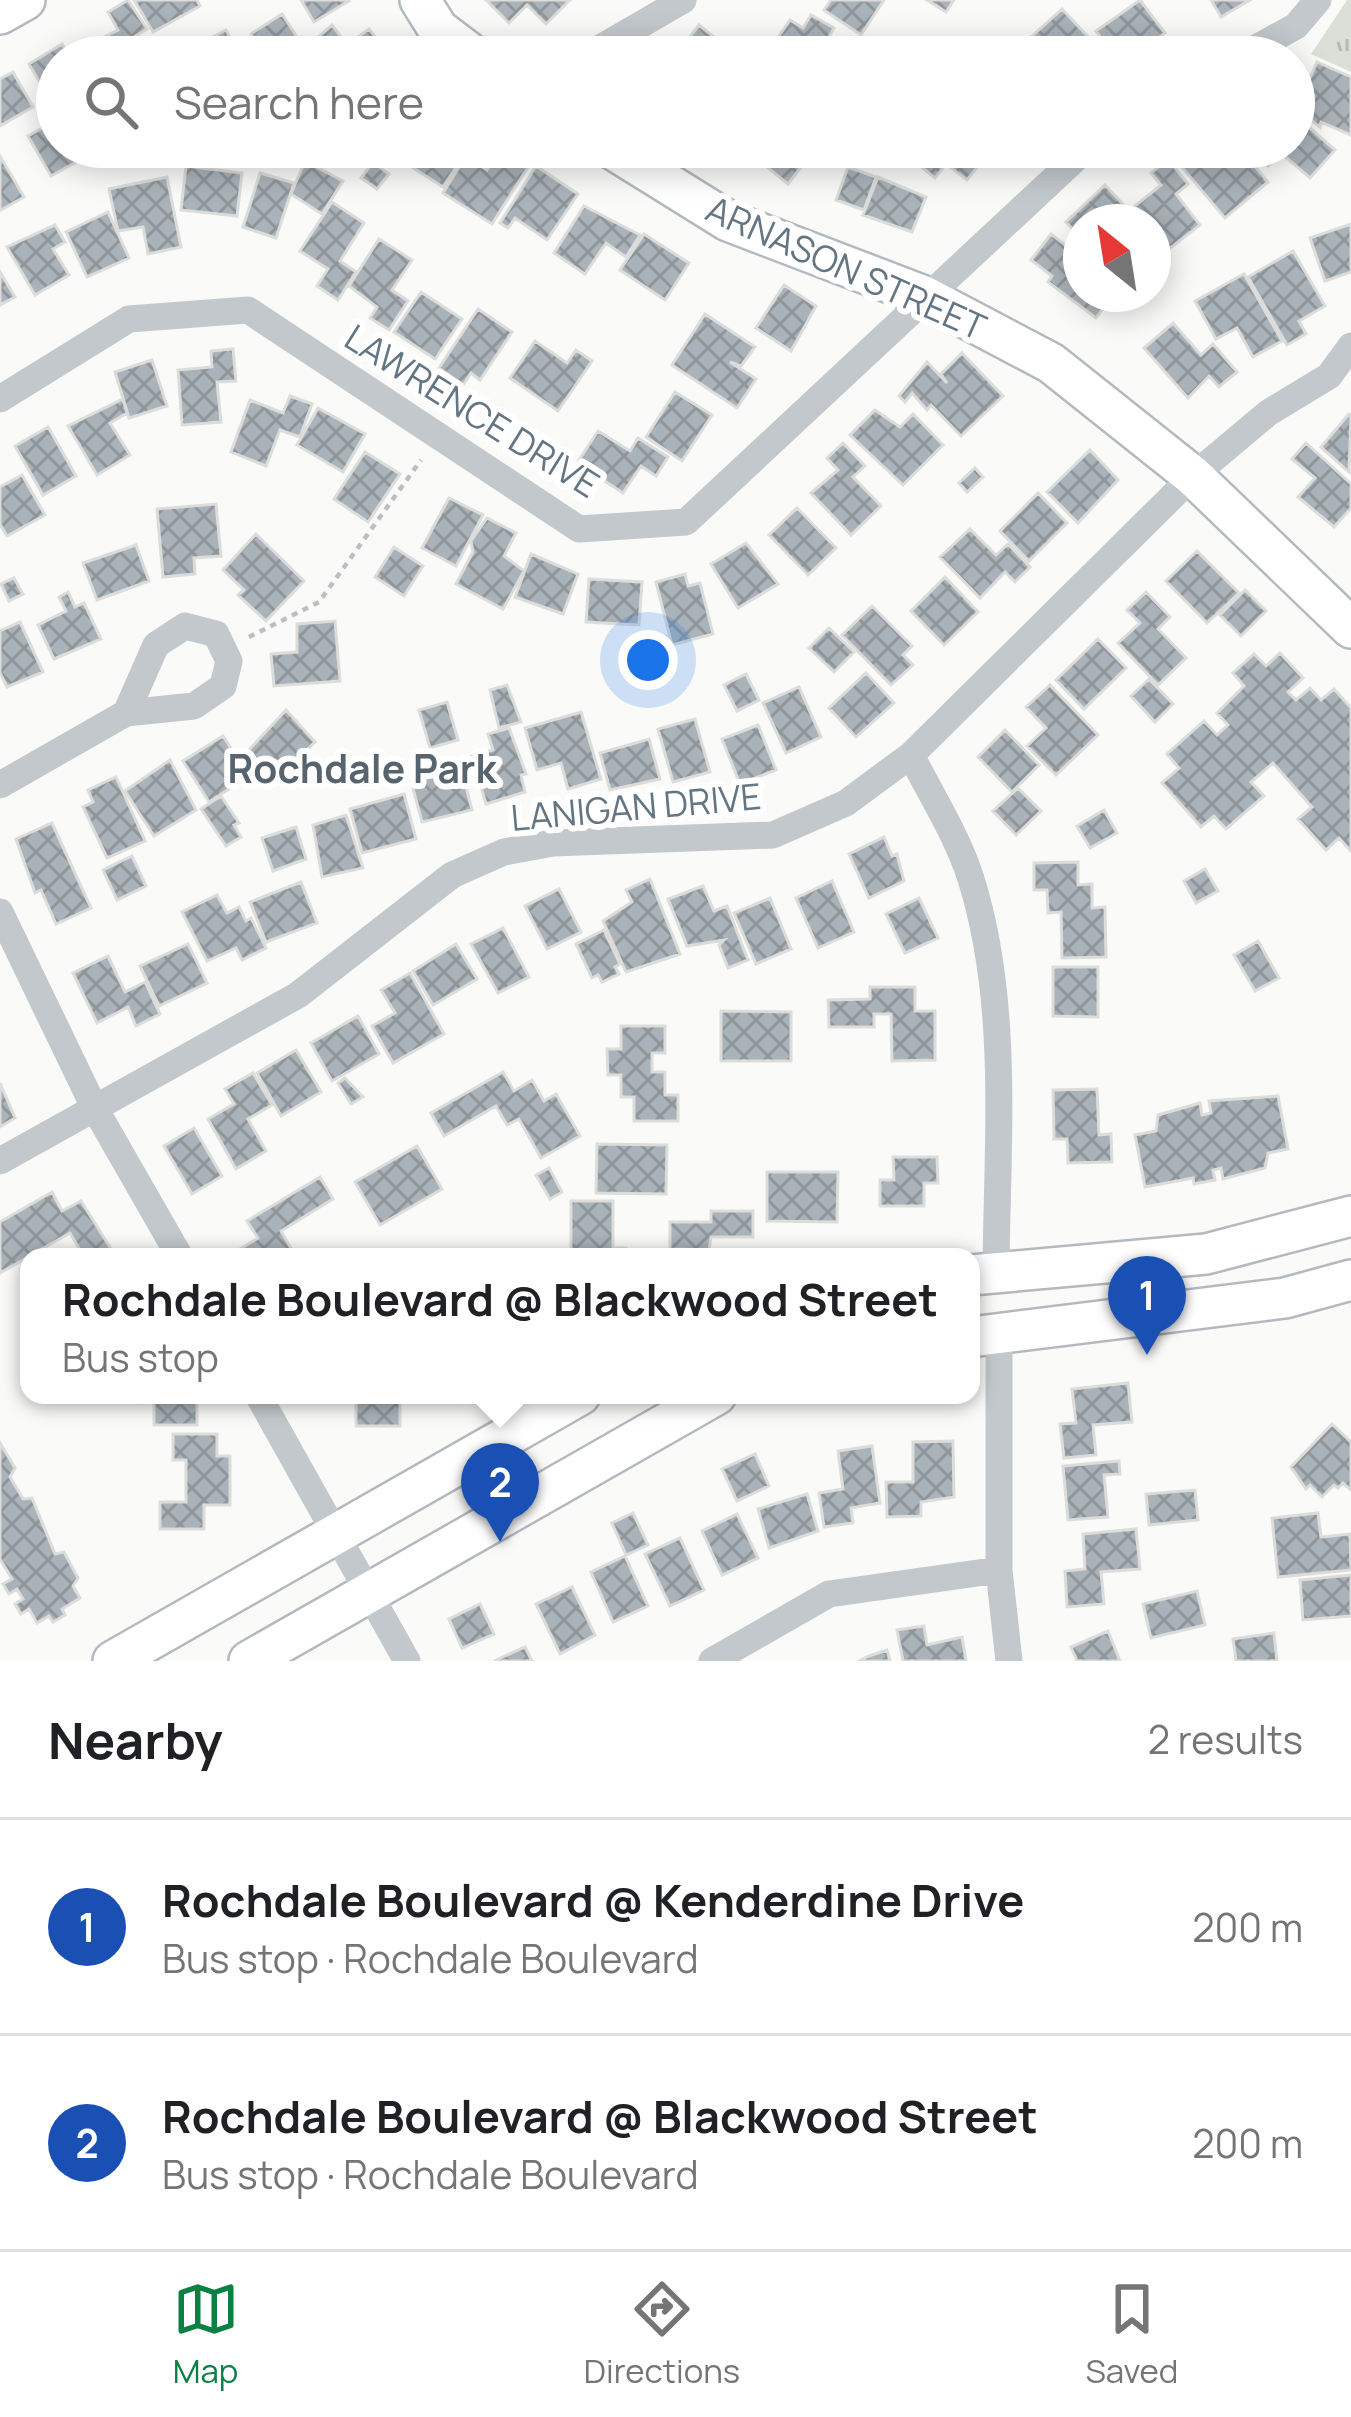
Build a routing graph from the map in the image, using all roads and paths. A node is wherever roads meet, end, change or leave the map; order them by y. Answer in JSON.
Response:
{"nodes":[{"id":1,"x":25,"y":0,"type":"edge"},
{"id":2,"x":420,"y":0,"type":"edge"},
{"id":3,"x":683,"y":0,"type":"edge"},
{"id":4,"x":1318,"y":0,"type":"edge"},
{"id":5,"x":0,"y":14,"type":"edge"},
{"id":6,"x":447,"y":36,"type":"edge"},
{"id":7,"x":621,"y":36,"type":"edge"},
{"id":8,"x":1278,"y":36,"type":"edge"},
{"id":9,"x":643,"y":168,"type":"edge"},
{"id":10,"x":1065,"y":168,"type":"edge"},
{"id":11,"x":924,"y":296,"type":"junction"},
{"id":12,"x":1351,"y":346,"type":"edge"},
{"id":13,"x":1340,"y":376,"type":"edge"},
{"id":14,"x":0,"y":399,"type":"edge"},
{"id":15,"x":438,"y":436,"type":"junction"},
{"id":16,"x":1193,"y":476,"type":"junction"},
{"id":17,"x":1351,"y":628,"type":"edge"},
{"id":18,"x":224,"y":649,"type":"junction"},
{"id":19,"x":126,"y":713,"type":"junction"},
{"id":20,"x":911,"y":755,"type":"junction"},
{"id":21,"x":0,"y":785,"type":"edge"},
{"id":22,"x":0,"y":912,"type":"edge"},
{"id":23,"x":94,"y":1107,"type":"junction"},
{"id":24,"x":0,"y":1161,"type":"edge"},
{"id":25,"x":1351,"y":1216,"type":"edge"},
{"id":26,"x":175,"y":1248,"type":"edge"},
{"id":27,"x":984,"y":1273,"type":"edge"},
{"id":28,"x":1351,"y":1280,"type":"edge"},
{"id":29,"x":985,"y":1335,"type":"edge"},
{"id":30,"x":263,"y":1404,"type":"edge"},
{"id":31,"x":564,"y":1404,"type":"edge"},
{"id":32,"x":700,"y":1404,"type":"edge"},
{"id":33,"x":336,"y":1532,"type":"junction"},
{"id":34,"x":1000,"y":1570,"type":"junction"},
{"id":35,"x":370,"y":1592,"type":"junction"},
{"id":36,"x":113,"y":1661,"type":"edge"},
{"id":37,"x":249,"y":1661,"type":"edge"},
{"id":38,"x":407,"y":1661,"type":"edge"},
{"id":39,"x":712,"y":1661,"type":"edge"},
{"id":40,"x":1009,"y":1661,"type":"edge"}],
"edges":[{"from":1,"to":5,"type":"main road"},
{"from":2,"to":6,"type":"main road"},
{"from":3,"to":7,"type":"street"},
{"from":4,"to":8,"type":"street"},
{"from":9,"to":11,"type":"main road","name":"ARNASON STREET"},
{"from":10,"to":11,"type":"street","name":"LAWRENCE DRIVE"},
{"from":11,"to":15,"type":"street","name":"LAWRENCE DRIVE"},
{"from":11,"to":16,"type":"main road","name":"ARNASON STREET"},
{"from":12,"to":13,"type":"street"},
{"from":13,"to":16,"type":"street","name":"LANIGAN DRIVE"},
{"from":14,"to":15,"type":"street","name":"LAWRENCE DRIVE"},
{"from":15,"to":18,"type":"path"},
{"from":16,"to":17,"type":"main road","name":"ARNASON STREET"},
{"from":16,"to":20,"type":"street","name":"LANIGAN DRIVE"},
{"from":18,"to":19,"type":"street"},
{"from":18,"to":19,"type":"street"},
{"from":19,"to":21,"type":"street"},
{"from":20,"to":23,"type":"street","name":"LANIGAN DRIVE"},
{"from":20,"to":27,"type":"street"},
{"from":22,"to":23,"type":"street"},
{"from":23,"to":24,"type":"street","name":"LANIGAN DRIVE"},
{"from":23,"to":26,"type":"street"},
{"from":25,"to":27,"type":"main road"},
{"from":28,"to":29,"type":"main road"},
{"from":29,"to":34,"type":"street"},
{"from":30,"to":33,"type":"street"},
{"from":31,"to":33,"type":"main road"},
{"from":32,"to":35,"type":"main road"},
{"from":33,"to":35,"type":"street"},
{"from":33,"to":36,"type":"main road"},
{"from":34,"to":39,"type":"street"},
{"from":34,"to":40,"type":"street"},
{"from":35,"to":37,"type":"main road"},
{"from":35,"to":38,"type":"street"}]}
